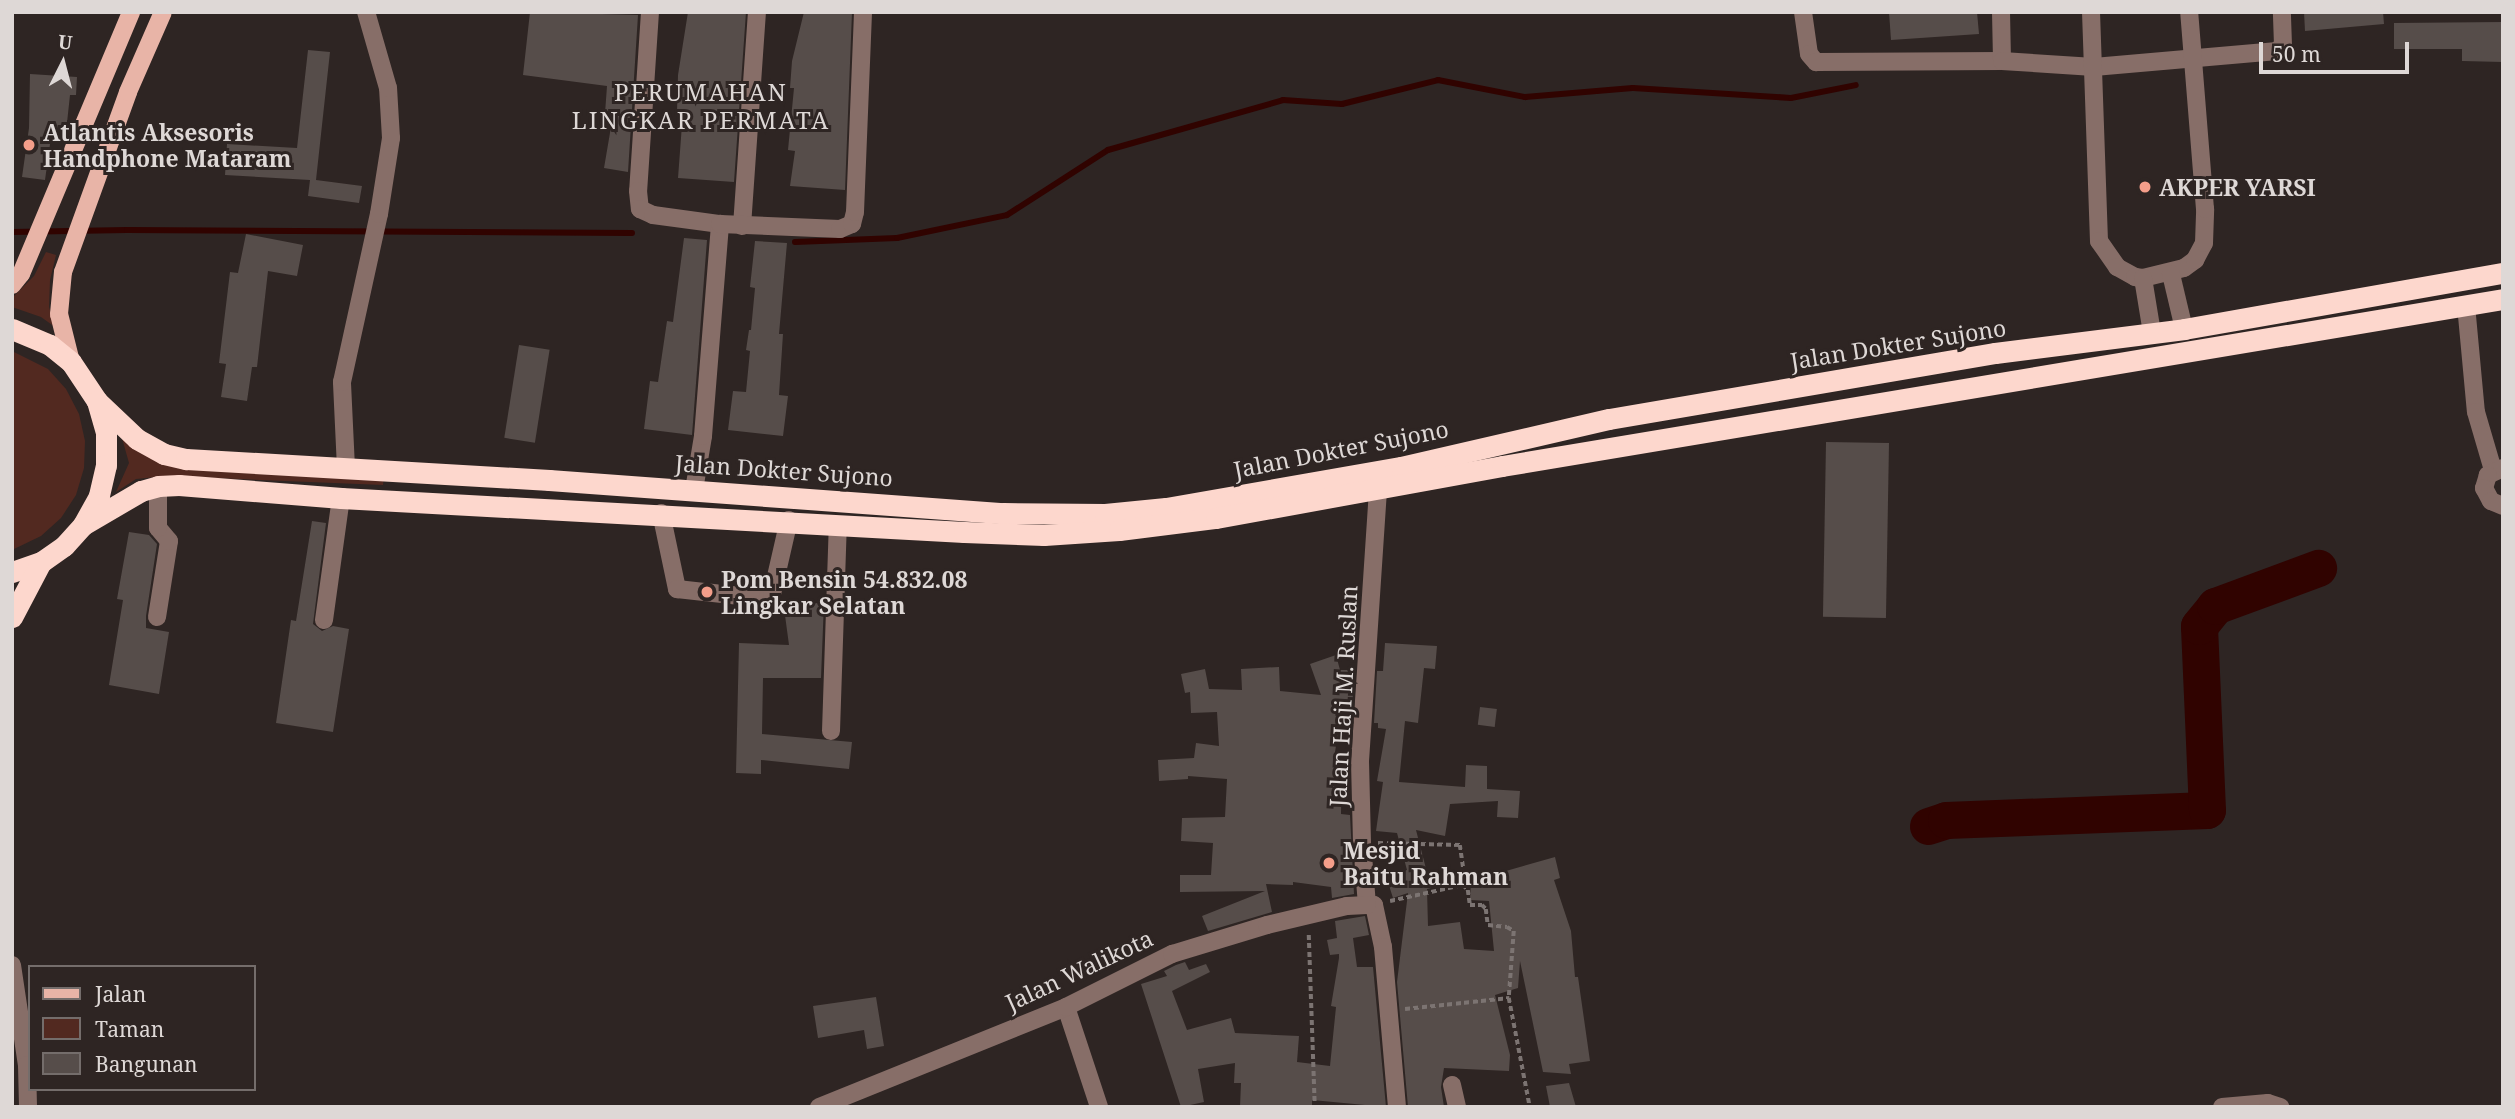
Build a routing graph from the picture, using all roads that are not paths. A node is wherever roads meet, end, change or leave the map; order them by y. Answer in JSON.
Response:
{"nodes":[{"id":1,"x":131,"y":12,"type":"edge"},
{"id":2,"x":163,"y":12,"type":"edge"},
{"id":3,"x":366,"y":12,"type":"edge"},
{"id":4,"x":650,"y":12,"type":"edge"},
{"id":5,"x":757,"y":12,"type":"edge"},
{"id":6,"x":863,"y":12,"type":"edge"},
{"id":7,"x":1803,"y":12,"type":"edge"},
{"id":8,"x":2001,"y":12,"type":"edge"},
{"id":9,"x":2091,"y":12,"type":"edge"},
{"id":10,"x":2189,"y":12,"type":"edge"},
{"id":11,"x":2282,"y":12,"type":"edge"},
{"id":12,"x":2002,"y":61,"type":"junction"},
{"id":13,"x":2193,"y":67,"type":"junction"},
{"id":14,"x":2093,"y":83,"type":"junction"},
{"id":15,"x":720,"y":224,"type":"junction"},
{"id":16,"x":742,"y":226,"type":"junction"},
{"id":17,"x":2503,"y":273,"type":"edge"},
{"id":18,"x":2171,"y":274,"type":"junction"},
{"id":19,"x":2143,"y":278,"type":"junction"},
{"id":20,"x":12,"y":285,"type":"edge"},
{"id":21,"x":2503,"y":299,"type":"edge"},
{"id":22,"x":2466,"y":305,"type":"junction"},
{"id":23,"x":12,"y":329,"type":"edge"},
{"id":24,"x":2184,"y":329,"type":"junction"},
{"id":25,"x":2152,"y":333,"type":"junction"},
{"id":26,"x":71,"y":362,"type":"junction"},
{"id":27,"x":97,"y":401,"type":"junction"},
{"id":28,"x":346,"y":468,"type":"junction"},
{"id":29,"x":2498,"y":469,"type":"edge"},
{"id":30,"x":405,"y":471,"type":"junction"},
{"id":31,"x":158,"y":486,"type":"junction"},
{"id":32,"x":694,"y":490,"type":"junction"},
{"id":33,"x":1378,"y":491,"type":"junction"},
{"id":34,"x":341,"y":498,"type":"junction"},
{"id":35,"x":404,"y":500,"type":"junction"},
{"id":36,"x":2503,"y":506,"type":"edge"},
{"id":37,"x":661,"y":513,"type":"junction"},
{"id":38,"x":789,"y":520,"type":"junction"},
{"id":39,"x":83,"y":525,"type":"junction"},
{"id":40,"x":838,"y":525,"type":"junction"},
{"id":41,"x":1045,"y":525,"type":"junction"},
{"id":42,"x":41,"y":562,"type":"junction"},
{"id":43,"x":12,"y":572,"type":"edge"},
{"id":44,"x":12,"y":617,"type":"edge"},
{"id":45,"x":157,"y":617,"type":"dead end"},
{"id":46,"x":324,"y":620,"type":"dead end"},
{"id":47,"x":831,"y":731,"type":"dead end"},
{"id":48,"x":1371,"y":905,"type":"junction"},
{"id":49,"x":12,"y":965,"type":"edge"},
{"id":50,"x":1066,"y":1007,"type":"junction"},
{"id":51,"x":1452,"y":1085,"type":"dead end"},
{"id":52,"x":28,"y":1107,"type":"edge"},
{"id":53,"x":819,"y":1107,"type":"edge"},
{"id":54,"x":1099,"y":1107,"type":"edge"},
{"id":55,"x":1397,"y":1107,"type":"edge"},
{"id":56,"x":1457,"y":1107,"type":"edge"},
{"id":57,"x":2222,"y":1107,"type":"edge"},
{"id":58,"x":2280,"y":1107,"type":"edge"}],
"edges":[{"from":1,"to":20,"type":"main road"},
{"from":2,"to":26,"type":"main road"},
{"from":3,"to":28,"type":"street"},
{"from":4,"to":15,"type":"street"},
{"from":5,"to":16,"type":"street"},
{"from":6,"to":16,"type":"street"},
{"from":7,"to":12,"type":"street"},
{"from":8,"to":12,"type":"street"},
{"from":9,"to":14,"type":"street"},
{"from":10,"to":13,"type":"street"},
{"from":11,"to":13,"type":"street"},
{"from":12,"to":14,"type":"street"},
{"from":13,"to":14,"type":"street"},
{"from":13,"to":18,"type":"street"},
{"from":14,"to":19,"type":"street"},
{"from":15,"to":16,"type":"street"},
{"from":15,"to":32,"type":"street"},
{"from":17,"to":24,"type":"highway","name":"Jalan Dokter Sujono"},
{"from":18,"to":19,"type":"street"},
{"from":18,"to":24,"type":"street"},
{"from":19,"to":25,"type":"street"},
{"from":21,"to":22,"type":"highway"},
{"from":22,"to":29,"type":"street"},
{"from":22,"to":33,"type":"highway"},
{"from":23,"to":26,"type":"highway"},
{"from":24,"to":25,"type":"highway","name":"Jalan Dokter Sujono"},
{"from":25,"to":41,"type":"highway","name":"Jalan Dokter Sujono"},
{"from":26,"to":27,"type":"highway"},
{"from":27,"to":28,"type":"highway","name":"Jalan Dokter Sujono"},
{"from":27,"to":39,"type":"highway"},
{"from":28,"to":30,"type":"highway","name":"Jalan Dokter Sujono"},
{"from":29,"to":36,"type":"street"},
{"from":30,"to":32,"type":"highway","name":"Jalan Dokter Sujono"},
{"from":30,"to":35,"type":"highway"},
{"from":31,"to":34,"type":"highway"},
{"from":31,"to":39,"type":"highway"},
{"from":31,"to":45,"type":"street"},
{"from":32,"to":41,"type":"highway","name":"Jalan Dokter Sujono"},
{"from":33,"to":41,"type":"highway"},
{"from":33,"to":48,"type":"street","name":"Jalan Haji M. Ruslan"},
{"from":34,"to":35,"type":"highway"},
{"from":34,"to":46,"type":"street"},
{"from":35,"to":37,"type":"highway"},
{"from":37,"to":38,"type":"highway"},
{"from":37,"to":38,"type":"street"},
{"from":38,"to":40,"type":"highway"},
{"from":39,"to":42,"type":"highway"},
{"from":40,"to":41,"type":"highway"},
{"from":40,"to":47,"type":"street"},
{"from":42,"to":43,"type":"highway"},
{"from":42,"to":44,"type":"highway"},
{"from":48,"to":50,"type":"street","name":"Jalan Walikota"},
{"from":48,"to":55,"type":"street","name":"Jalan Haji M. Ruslan"},
{"from":49,"to":52,"type":"street"},
{"from":50,"to":53,"type":"street","name":"Jalan Walikota"},
{"from":50,"to":54,"type":"street"},
{"from":51,"to":56,"type":"street"},
{"from":57,"to":58,"type":"street"}]}
